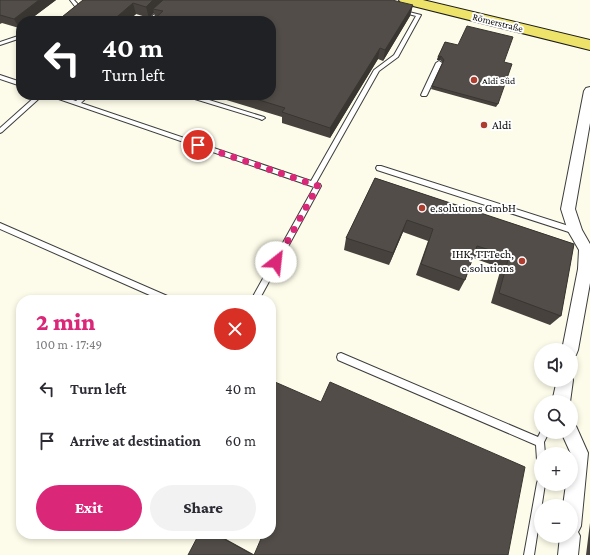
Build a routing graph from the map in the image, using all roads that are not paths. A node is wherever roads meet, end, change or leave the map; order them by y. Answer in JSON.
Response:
{"nodes":[{"id":1,"x":72,"y":0,"type":"edge"},
{"id":2,"x":173,"y":0,"type":"edge"},
{"id":3,"x":443,"y":0,"type":"edge"},
{"id":4,"x":401,"y":5,"type":"edge"},
{"id":5,"x":76,"y":14,"type":"edge"},
{"id":6,"x":155,"y":16,"type":"edge"},
{"id":7,"x":590,"y":35,"type":"edge"},
{"id":8,"x":16,"y":38,"type":"edge"},
{"id":9,"x":0,"y":44,"type":"edge"},
{"id":10,"x":590,"y":45,"type":"edge"},
{"id":11,"x":439,"y":63,"type":"dead end"},
{"id":12,"x":0,"y":77,"type":"edge"},
{"id":13,"x":16,"y":82,"type":"edge"},
{"id":14,"x":590,"y":91,"type":"edge"},
{"id":15,"x":424,"y":95,"type":"dead end"},
{"id":16,"x":34,"y":100,"type":"edge"},
{"id":17,"x":67,"y":100,"type":"edge"},
{"id":18,"x":80,"y":100,"type":"edge"},
{"id":19,"x":203,"y":100,"type":"edge"},
{"id":20,"x":76,"y":103,"type":"junction"},
{"id":21,"x":262,"y":118,"type":"dead end"},
{"id":22,"x":0,"y":131,"type":"edge"},
{"id":23,"x":379,"y":168,"type":"dead end"},
{"id":24,"x":312,"y":184,"type":"junction"},
{"id":25,"x":0,"y":226,"type":"edge"},
{"id":26,"x":575,"y":231,"type":"junction"},
{"id":27,"x":158,"y":295,"type":"edge"},
{"id":28,"x":258,"y":295,"type":"edge"},
{"id":29,"x":571,"y":343,"type":"edge"},
{"id":30,"x":341,"y":356,"type":"dead end"},
{"id":31,"x":542,"y":439,"type":"edge"},
{"id":32,"x":573,"y":439,"type":"edge"},
{"id":33,"x":540,"y":442,"type":"junction"},
{"id":34,"x":540,"y":447,"type":"edge"},
{"id":35,"x":540,"y":491,"type":"edge"},
{"id":36,"x":574,"y":499,"type":"edge"},
{"id":37,"x":569,"y":543,"type":"edge"},
{"id":38,"x":529,"y":555,"type":"edge"},
{"id":39,"x":568,"y":555,"type":"edge"}],
"edges":[{"from":1,"to":5,"type":"lane"},
{"from":2,"to":6,"type":"lane"},
{"from":3,"to":7,"type":"main road","name":"Römerstraße"},
{"from":4,"to":10,"type":"main road","name":"Römerstraße"},
{"from":4,"to":24,"type":"lane"},
{"from":8,"to":9,"type":"lane"},
{"from":11,"to":15,"type":"lane"},
{"from":12,"to":13,"type":"lane"},
{"from":14,"to":26,"type":"street"},
{"from":16,"to":22,"type":"lane"},
{"from":17,"to":20,"type":"lane"},
{"from":18,"to":20,"type":"lane"},
{"from":19,"to":21,"type":"lane"},
{"from":20,"to":24,"type":"lane"},
{"from":23,"to":26,"type":"lane"},
{"from":24,"to":28,"type":"lane"},
{"from":25,"to":27,"type":"lane"},
{"from":26,"to":29,"type":"street"},
{"from":30,"to":33,"type":"lane"},
{"from":31,"to":33,"type":"lane"},
{"from":32,"to":36,"type":"street"},
{"from":33,"to":34,"type":"lane"},
{"from":35,"to":38,"type":"lane"},
{"from":37,"to":39,"type":"street"}]}
